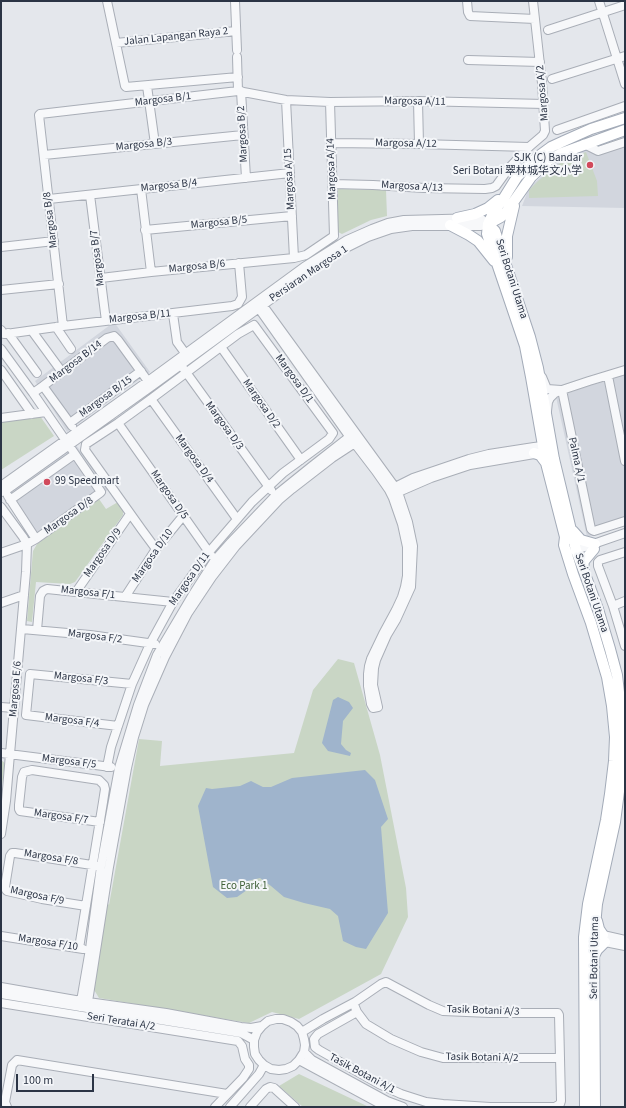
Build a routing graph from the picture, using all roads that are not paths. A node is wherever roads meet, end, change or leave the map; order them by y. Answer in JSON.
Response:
{"nodes":[{"id":1,"x":107,"y":1,"type":"edge"},
{"id":2,"x":236,"y":1,"type":"edge"},
{"id":3,"x":467,"y":1,"type":"edge"},
{"id":4,"x":534,"y":1,"type":"edge"},
{"id":5,"x":599,"y":1,"type":"edge"},
{"id":6,"x":625,"y":5,"type":"edge"},
{"id":7,"x":602,"y":13,"type":"junction"},
{"id":8,"x":536,"y":19,"type":"junction"},
{"id":9,"x":548,"y":30,"type":"dead end"},
{"id":10,"x":236,"y":31,"type":"junction"},
{"id":11,"x":116,"y":43,"type":"junction"},
{"id":12,"x":621,"y":57,"type":"edge"},
{"id":13,"x":468,"y":60,"type":"dead end"},
{"id":14,"x":540,"y":62,"type":"junction"},
{"id":15,"x":238,"y":77,"type":"junction"},
{"id":16,"x":552,"y":79,"type":"dead end"},
{"id":17,"x":625,"y":84,"type":"edge"},
{"id":18,"x":147,"y":86,"type":"junction"},
{"id":19,"x":240,"y":91,"type":"junction"},
{"id":20,"x":286,"y":100,"type":"junction"},
{"id":21,"x":149,"y":101,"type":"junction"},
{"id":22,"x":330,"y":102,"type":"junction"},
{"id":23,"x":418,"y":102,"type":"junction"},
{"id":24,"x":544,"y":104,"type":"junction"},
{"id":25,"x":625,"y":106,"type":"edge"},
{"id":26,"x":39,"y":115,"type":"joint"},
{"id":27,"x":625,"y":118,"type":"edge"},
{"id":28,"x":558,"y":130,"type":"dead end"},
{"id":29,"x":625,"y":130,"type":"edge"},
{"id":30,"x":243,"y":135,"type":"junction"},
{"id":31,"x":625,"y":142,"type":"edge"},
{"id":32,"x":332,"y":143,"type":"junction"},
{"id":33,"x":155,"y":144,"type":"junction"},
{"id":34,"x":419,"y":144,"type":"junction"},
{"id":35,"x":584,"y":144,"type":"junction"},
{"id":36,"x":529,"y":147,"type":"junction"},
{"id":37,"x":44,"y":155,"type":"junction"},
{"id":38,"x":290,"y":174,"type":"junction"},
{"id":39,"x":246,"y":178,"type":"junction"},
{"id":40,"x":333,"y":184,"type":"junction"},
{"id":41,"x":512,"y":186,"type":"junction"},
{"id":42,"x":492,"y":188,"type":"joint"},
{"id":43,"x":141,"y":189,"type":"junction"},
{"id":44,"x":90,"y":195,"type":"junction"},
{"id":45,"x":49,"y":199,"type":"junction"},
{"id":46,"x":515,"y":200,"type":"junction"},
{"id":47,"x":292,"y":216,"type":"junction"},
{"id":48,"x":453,"y":222,"type":"junction"},
{"id":49,"x":488,"y":224,"type":"junction"},
{"id":50,"x":145,"y":230,"type":"junction"},
{"id":51,"x":334,"y":236,"type":"junction"},
{"id":52,"x":54,"y":241,"type":"junction"},
{"id":53,"x":342,"y":246,"type":"junction"},
{"id":54,"x":1,"y":247,"type":"edge"},
{"id":55,"x":294,"y":258,"type":"junction"},
{"id":56,"x":239,"y":263,"type":"junction"},
{"id":57,"x":498,"y":266,"type":"junction"},
{"id":58,"x":508,"y":271,"type":"junction"},
{"id":59,"x":150,"y":272,"type":"junction"},
{"id":60,"x":101,"y":278,"type":"junction"},
{"id":61,"x":59,"y":284,"type":"junction"},
{"id":62,"x":1,"y":290,"type":"edge"},
{"id":63,"x":262,"y":307,"type":"junction"},
{"id":64,"x":173,"y":314,"type":"junction"},
{"id":65,"x":106,"y":321,"type":"junction"},
{"id":66,"x":60,"y":327,"type":"junction"},
{"id":67,"x":32,"y":331,"type":"junction"},
{"id":68,"x":5,"y":332,"type":"edge"},
{"id":69,"x":220,"y":347,"type":"junction"},
{"id":70,"x":1,"y":349,"type":"edge"},
{"id":71,"x":71,"y":349,"type":"dead end"},
{"id":72,"x":185,"y":353,"type":"junction"},
{"id":73,"x":180,"y":364,"type":"junction"},
{"id":74,"x":538,"y":368,"type":"junction"},
{"id":75,"x":625,"y":370,"type":"edge"},
{"id":76,"x":141,"y":371,"type":"junction"},
{"id":77,"x":62,"y":372,"type":"junction"},
{"id":78,"x":2,"y":373,"type":"edge"},
{"id":79,"x":37,"y":373,"type":"dead end"},
{"id":80,"x":186,"y":373,"type":"junction"},
{"id":81,"x":608,"y":376,"type":"junction"},
{"id":82,"x":150,"y":383,"type":"junction"},
{"id":83,"x":43,"y":386,"type":"junction"},
{"id":84,"x":562,"y":390,"type":"junction"},
{"id":85,"x":33,"y":393,"type":"junction"},
{"id":86,"x":152,"y":399,"type":"junction"},
{"id":87,"x":46,"y":412,"type":"junction"},
{"id":88,"x":32,"y":414,"type":"junction"},
{"id":89,"x":547,"y":417,"type":"junction"},
{"id":90,"x":1,"y":418,"type":"edge"},
{"id":91,"x":70,"y":423,"type":"junction"},
{"id":92,"x":118,"y":423,"type":"junction"},
{"id":93,"x":76,"y":431,"type":"junction"},
{"id":94,"x":333,"y":433,"type":"joint"},
{"id":95,"x":355,"y":438,"type":"junction"},
{"id":96,"x":66,"y":442,"type":"junction"},
{"id":97,"x":542,"y":446,"type":"junction"},
{"id":98,"x":75,"y":454,"type":"junction"},
{"id":99,"x":301,"y":460,"type":"junction"},
{"id":100,"x":550,"y":461,"type":"junction"},
{"id":101,"x":625,"y":461,"type":"edge"},
{"id":102,"x":268,"y":487,"type":"junction"},
{"id":103,"x":2,"y":489,"type":"edge"},
{"id":104,"x":393,"y":491,"type":"junction"},
{"id":105,"x":276,"y":495,"type":"junction"},
{"id":106,"x":10,"y":500,"type":"junction"},
{"id":107,"x":1,"y":507,"type":"edge"},
{"id":108,"x":130,"y":514,"type":"junction"},
{"id":109,"x":183,"y":516,"type":"junction"},
{"id":110,"x":237,"y":519,"type":"junction"},
{"id":111,"x":625,"y":521,"type":"edge"},
{"id":112,"x":570,"y":526,"type":"junction"},
{"id":113,"x":625,"y":533,"type":"edge"},
{"id":114,"x":565,"y":537,"type":"junction"},
{"id":115,"x":625,"y":538,"type":"edge"},
{"id":116,"x":36,"y":539,"type":"junction"},
{"id":117,"x":25,"y":541,"type":"junction"},
{"id":118,"x":595,"y":546,"type":"junction"},
{"id":119,"x":156,"y":549,"type":"junction"},
{"id":120,"x":209,"y":552,"type":"junction"},
{"id":121,"x":576,"y":552,"type":"junction"},
{"id":122,"x":625,"y":552,"type":"edge"},
{"id":123,"x":1,"y":553,"type":"edge"},
{"id":124,"x":218,"y":563,"type":"junction"},
{"id":125,"x":583,"y":570,"type":"junction"},
{"id":126,"x":573,"y":574,"type":"junction"},
{"id":127,"x":408,"y":587,"type":"junction"},
{"id":128,"x":76,"y":592,"type":"junction"},
{"id":129,"x":24,"y":595,"type":"junction"},
{"id":130,"x":125,"y":597,"type":"junction"},
{"id":131,"x":172,"y":602,"type":"junction"},
{"id":132,"x":625,"y":602,"type":"edge"},
{"id":133,"x":1,"y":603,"type":"edge"},
{"id":134,"x":613,"y":606,"type":"junction"},
{"id":135,"x":22,"y":628,"type":"junction"},
{"id":136,"x":37,"y":630,"type":"junction"},
{"id":137,"x":150,"y":644,"type":"junction"},
{"id":138,"x":625,"y":646,"type":"edge"},
{"id":139,"x":165,"y":647,"type":"junction"},
{"id":140,"x":132,"y":684,"type":"junction"},
{"id":141,"x":623,"y":700,"type":"edge"},
{"id":142,"x":1,"y":707,"type":"edge"},
{"id":143,"x":14,"y":708,"type":"junction"},
{"id":144,"x":26,"y":715,"type":"joint"},
{"id":145,"x":118,"y":726,"type":"junction"},
{"id":146,"x":1,"y":753,"type":"edge"},
{"id":147,"x":10,"y":754,"type":"junction"},
{"id":148,"x":107,"y":767,"type":"junction"},
{"id":149,"x":123,"y":768,"type":"junction"},
{"id":150,"x":4,"y":801,"type":"edge"},
{"id":151,"x":100,"y":822,"type":"junction"},
{"id":152,"x":1,"y":834,"type":"edge"},
{"id":153,"x":101,"y":866,"type":"junction"},
{"id":154,"x":7,"y":872,"type":"joint"},
{"id":155,"x":86,"y":906,"type":"junction"},
{"id":156,"x":591,"y":914,"type":"junction"},
{"id":157,"x":1,"y":936,"type":"edge"},
{"id":158,"x":601,"y":938,"type":"junction"},
{"id":159,"x":625,"y":940,"type":"edge"},
{"id":160,"x":583,"y":946,"type":"junction"},
{"id":161,"x":625,"y":946,"type":"edge"},
{"id":162,"x":79,"y":948,"type":"junction"},
{"id":163,"x":93,"y":950,"type":"junction"},
{"id":164,"x":1,"y":987,"type":"edge"},
{"id":165,"x":13,"y":993,"type":"junction"},
{"id":166,"x":1,"y":994,"type":"edge"},
{"id":167,"x":1,"y":1003,"type":"edge"},
{"id":168,"x":353,"y":1003,"type":"junction"},
{"id":169,"x":84,"y":1004,"type":"junction"},
{"id":170,"x":357,"y":1012,"type":"junction"},
{"id":171,"x":262,"y":1026,"type":"junction"},
{"id":172,"x":302,"y":1032,"type":"junction"},
{"id":173,"x":254,"y":1040,"type":"junction"},
{"id":174,"x":304,"y":1052,"type":"junction"},
{"id":175,"x":560,"y":1058,"type":"junction"},
{"id":176,"x":299,"y":1060,"type":"junction"},
{"id":177,"x":267,"y":1067,"type":"junction"},
{"id":178,"x":227,"y":1094,"type":"junction"},
{"id":179,"x":398,"y":1106,"type":"edge"},
{"id":180,"x":7,"y":1107,"type":"edge"},
{"id":181,"x":215,"y":1107,"type":"edge"},
{"id":182,"x":230,"y":1107,"type":"edge"},
{"id":183,"x":236,"y":1107,"type":"edge"},
{"id":184,"x":250,"y":1107,"type":"edge"},
{"id":185,"x":295,"y":1107,"type":"edge"},
{"id":186,"x":386,"y":1107,"type":"edge"},
{"id":187,"x":585,"y":1107,"type":"edge"},
{"id":188,"x":595,"y":1107,"type":"edge"}],
"edges":[{"from":1,"to":11,"type":"street"},
{"from":2,"to":10,"type":"street","name":"Margosa B/2"},
{"from":3,"to":8,"type":"street"},
{"from":4,"to":8,"type":"street","name":"Margosa A/2"},
{"from":5,"to":7,"type":"street"},
{"from":6,"to":7,"type":"street"},
{"from":7,"to":9,"type":"street"},
{"from":7,"to":12,"type":"street"},
{"from":8,"to":14,"type":"street","name":"Margosa A/2"},
{"from":10,"to":11,"type":"street","name":"Jalan Lapangan Raya 2"},
{"from":10,"to":15,"type":"street","name":"Margosa B/2"},
{"from":11,"to":18,"type":"street"},
{"from":12,"to":16,"type":"street"},
{"from":12,"to":17,"type":"street"},
{"from":13,"to":14,"type":"street"},
{"from":14,"to":24,"type":"street","name":"Margosa A/2"},
{"from":15,"to":18,"type":"street"},
{"from":15,"to":19,"type":"street","name":"Margosa B/2"},
{"from":18,"to":21,"type":"street"},
{"from":19,"to":20,"type":"street","name":"Margosa B/1"},
{"from":19,"to":21,"type":"street","name":"Margosa B/1"},
{"from":19,"to":30,"type":"street","name":"Margosa B/2"},
{"from":20,"to":22,"type":"street","name":"Margosa A/11"},
{"from":20,"to":38,"type":"street","name":"Margosa A/15"},
{"from":21,"to":26,"type":"street","name":"Margosa B/1"},
{"from":21,"to":33,"type":"street"},
{"from":22,"to":23,"type":"street","name":"Margosa A/11"},
{"from":22,"to":32,"type":"street","name":"Margosa A/14"},
{"from":23,"to":24,"type":"street","name":"Margosa A/11"},
{"from":23,"to":34,"type":"street"},
{"from":24,"to":36,"type":"street","name":"Margosa A/2"},
{"from":25,"to":28,"type":"street"},
{"from":26,"to":37,"type":"street","name":"Margosa B/8"},
{"from":27,"to":41,"type":"main road"},
{"from":29,"to":35,"type":"main road"},
{"from":30,"to":33,"type":"street","name":"Margosa B/3"},
{"from":30,"to":39,"type":"street","name":"Margosa B/2"},
{"from":31,"to":35,"type":"street"},
{"from":32,"to":34,"type":"street","name":"Margosa A/12"},
{"from":32,"to":40,"type":"street","name":"Margosa A/14"},
{"from":33,"to":37,"type":"street","name":"Margosa B/3"},
{"from":34,"to":36,"type":"street","name":"Margosa A/12"},
{"from":35,"to":46,"type":"main road"},
{"from":36,"to":42,"type":"street","name":"Margosa A/2"},
{"from":37,"to":45,"type":"street","name":"Margosa B/8"},
{"from":38,"to":39,"type":"street","name":"Margosa B/4"},
{"from":38,"to":47,"type":"street","name":"Margosa A/15"},
{"from":39,"to":43,"type":"street","name":"Margosa B/4"},
{"from":40,"to":42,"type":"street","name":"Margosa A/13"},
{"from":40,"to":51,"type":"street","name":"Margosa A/14"},
{"from":41,"to":48,"type":"main road"},
{"from":41,"to":49,"type":"main road"},
{"from":43,"to":44,"type":"street","name":"Margosa B/4"},
{"from":43,"to":50,"type":"street"},
{"from":44,"to":45,"type":"street","name":"Margosa B/4"},
{"from":44,"to":60,"type":"street","name":"Margosa B/7"},
{"from":45,"to":52,"type":"street","name":"Margosa B/8"},
{"from":46,"to":49,"type":"main road"},
{"from":46,"to":58,"type":"main road"},
{"from":47,"to":50,"type":"street","name":"Margosa B/5"},
{"from":47,"to":55,"type":"street","name":"Margosa A/15"},
{"from":48,"to":49,"type":"street","name":"Persiaran Margosa 1"},
{"from":48,"to":53,"type":"street","name":"Persiaran Margosa 1"},
{"from":48,"to":57,"type":"main road"},
{"from":49,"to":57,"type":"main road","name":"Seri Botani Utama"},
{"from":49,"to":58,"type":"main road","name":"Seri Botani Utama"},
{"from":50,"to":59,"type":"street"},
{"from":51,"to":53,"type":"street"},
{"from":51,"to":55,"type":"street","name":"Margosa B/6"},
{"from":52,"to":54,"type":"street"},
{"from":52,"to":61,"type":"street","name":"Margosa B/8"},
{"from":53,"to":63,"type":"street","name":"Persiaran Margosa 1"},
{"from":55,"to":56,"type":"street","name":"Margosa B/6"},
{"from":56,"to":59,"type":"street","name":"Margosa B/6"},
{"from":56,"to":64,"type":"street","name":"Margosa B/11"},
{"from":57,"to":97,"type":"main road","name":"Seri Botani Utama"},
{"from":58,"to":74,"type":"main road","name":"Seri Botani Utama"},
{"from":59,"to":60,"type":"street","name":"Margosa B/6"},
{"from":60,"to":65,"type":"street","name":"Margosa B/7"},
{"from":61,"to":62,"type":"street"},
{"from":61,"to":66,"type":"street","name":"Margosa B/8"},
{"from":63,"to":72,"type":"street","name":"Persiaran Margosa 1"},
{"from":63,"to":73,"type":"street","name":"Persiaran Margosa 1"},
{"from":63,"to":95,"type":"street"},
{"from":64,"to":65,"type":"street","name":"Margosa B/11"},
{"from":64,"to":72,"type":"street"},
{"from":65,"to":66,"type":"street","name":"Margosa B/11"},
{"from":66,"to":67,"type":"street","name":"Margosa B/11"},
{"from":66,"to":71,"type":"street"},
{"from":67,"to":68,"type":"street","name":"Margosa B/11"},
{"from":67,"to":77,"type":"street"},
{"from":68,"to":79,"type":"street"},
{"from":69,"to":80,"type":"street"},
{"from":69,"to":94,"type":"street","name":"Margosa D/1"},
{"from":69,"to":99,"type":"street","name":"Margosa D/2"},
{"from":70,"to":85,"type":"street"},
{"from":72,"to":82,"type":"street","name":"Persiaran Margosa 1"},
{"from":73,"to":80,"type":"street","name":"Margosa D/3"},
{"from":73,"to":82,"type":"street","name":"Persiaran Margosa 1"},
{"from":74,"to":84,"type":"street"},
{"from":74,"to":89,"type":"main road","name":"Seri Botani Utama"},
{"from":75,"to":81,"type":"street"},
{"from":76,"to":77,"type":"street","name":"Margosa B/14"},
{"from":76,"to":82,"type":"street","name":"Margosa B/14"},
{"from":76,"to":91,"type":"street","name":"Margosa B/15"},
{"from":77,"to":83,"type":"street","name":"Margosa B/14"},
{"from":78,"to":88,"type":"street"},
{"from":80,"to":86,"type":"street"},
{"from":80,"to":102,"type":"street","name":"Margosa D/3"},
{"from":81,"to":84,"type":"street"},
{"from":81,"to":101,"type":"street"},
{"from":82,"to":93,"type":"street","name":"Persiaran Margosa 1"},
{"from":82,"to":96,"type":"street","name":"Persiaran Margosa 1"},
{"from":83,"to":85,"type":"street","name":"Margosa B/14"},
{"from":83,"to":91,"type":"street"},
{"from":84,"to":89,"type":"street"},
{"from":84,"to":111,"type":"street","name":"Palma A/1"},
{"from":85,"to":87,"type":"street"},
{"from":86,"to":92,"type":"street"},
{"from":86,"to":110,"type":"street","name":"Margosa D/4"},
{"from":87,"to":88,"type":"street"},
{"from":87,"to":96,"type":"street"},
{"from":88,"to":90,"type":"street"},
{"from":89,"to":97,"type":"main road","name":"Seri Botani Utama"},
{"from":91,"to":93,"type":"street"},
{"from":92,"to":108,"type":"street"},
{"from":92,"to":109,"type":"street","name":"Margosa D/5"},
{"from":93,"to":96,"type":"street","name":"Persiaran Margosa 1"},
{"from":94,"to":99,"type":"street","name":"Margosa D/11"},
{"from":95,"to":104,"type":"street"},
{"from":95,"to":105,"type":"street"},
{"from":95,"to":124,"type":"street"},
{"from":96,"to":98,"type":"street"},
{"from":96,"to":103,"type":"street","name":"Persiaran Margosa 1"},
{"from":97,"to":100,"type":"main road","name":"Seri Botani Utama"},
{"from":97,"to":100,"type":"main road"},
{"from":97,"to":104,"type":"street"},
{"from":98,"to":106,"type":"street"},
{"from":98,"to":116,"type":"street","name":"Margosa D/8"},
{"from":99,"to":102,"type":"street","name":"Margosa D/11"},
{"from":100,"to":112,"type":"main road","name":"Seri Botani Utama"},
{"from":100,"to":114,"type":"main road","name":"Seri Botani Utama"},
{"from":102,"to":105,"type":"street","name":"Margosa D/3"},
{"from":102,"to":110,"type":"street","name":"Margosa D/11"},
{"from":103,"to":106,"type":"street"},
{"from":104,"to":127,"type":"street"},
{"from":105,"to":124,"type":"street"},
{"from":106,"to":116,"type":"street"},
{"from":107,"to":117,"type":"street"},
{"from":108,"to":119,"type":"street"},
{"from":108,"to":128,"type":"street","name":"Margosa D/9"},
{"from":109,"to":119,"type":"street","name":"Margosa D/10"},
{"from":109,"to":120,"type":"street","name":"Margosa D/5"},
{"from":110,"to":120,"type":"street","name":"Margosa D/11"},
{"from":112,"to":118,"type":"main road"},
{"from":112,"to":121,"type":"main road","name":"Seri Botani Utama"},
{"from":113,"to":118,"type":"street"},
{"from":114,"to":121,"type":"main road"},
{"from":114,"to":126,"type":"main road","name":"Seri Botani Utama"},
{"from":115,"to":118,"type":"street"},
{"from":116,"to":117,"type":"street","name":"Margosa D/8"},
{"from":117,"to":123,"type":"street","name":"Margosa D/8"},
{"from":117,"to":129,"type":"street","name":"Margosa E/6"},
{"from":118,"to":121,"type":"street"},
{"from":118,"to":125,"type":"main road"},
{"from":119,"to":130,"type":"street","name":"Margosa D/10"},
{"from":120,"to":124,"type":"street","name":"Margosa D/5"},
{"from":120,"to":131,"type":"street","name":"Margosa D/11"},
{"from":121,"to":125,"type":"main road","name":"Seri Botani Utama"},
{"from":121,"to":126,"type":"main road"},
{"from":122,"to":134,"type":"street"},
{"from":124,"to":139,"type":"street"},
{"from":125,"to":141,"type":"main road","name":"Seri Botani Utama"},
{"from":126,"to":156,"type":"main road","name":"Seri Botani Utama"},
{"from":127,"to":127,"type":"street"},
{"from":128,"to":130,"type":"street","name":"Margosa F/1"},
{"from":128,"to":136,"type":"street","name":"Margosa F/1"},
{"from":129,"to":133,"type":"street"},
{"from":129,"to":135,"type":"street","name":"Margosa E/6"},
{"from":130,"to":131,"type":"street","name":"Margosa F/1"},
{"from":131,"to":137,"type":"street","name":"Margosa D/11"},
{"from":132,"to":134,"type":"street"},
{"from":134,"to":138,"type":"street"},
{"from":135,"to":136,"type":"street","name":"Margosa F/2"},
{"from":135,"to":143,"type":"street","name":"Margosa E/6"},
{"from":136,"to":137,"type":"street","name":"Margosa F/2"},
{"from":137,"to":139,"type":"street","name":"Margosa F/2"},
{"from":137,"to":140,"type":"street","name":"Margosa D/11"},
{"from":139,"to":149,"type":"street"},
{"from":140,"to":144,"type":"street","name":"Margosa F/3"},
{"from":140,"to":145,"type":"street","name":"Margosa D/11"},
{"from":141,"to":156,"type":"main road","name":"Seri Botani Utama"},
{"from":142,"to":143,"type":"street"},
{"from":143,"to":147,"type":"street","name":"Margosa E/6"},
{"from":144,"to":145,"type":"street","name":"Margosa F/4"},
{"from":145,"to":148,"type":"street","name":"Margosa D/11"},
{"from":146,"to":147,"type":"street","name":"Margosa F/5"},
{"from":147,"to":148,"type":"street","name":"Margosa F/5"},
{"from":147,"to":150,"type":"street","name":"Margosa E/6"},
{"from":148,"to":149,"type":"street","name":"Margosa F/5"},
{"from":149,"to":153,"type":"street"},
{"from":150,"to":152,"type":"street","name":"Margosa E/6"},
{"from":151,"to":151,"type":"street","name":"Margosa F/7"},
{"from":151,"to":153,"type":"street"},
{"from":153,"to":154,"type":"street","name":"Margosa F/8"},
{"from":153,"to":155,"type":"street"},
{"from":153,"to":163,"type":"street"},
{"from":154,"to":155,"type":"street","name":"Margosa F/9"},
{"from":155,"to":162,"type":"street"},
{"from":156,"to":158,"type":"main road"},
{"from":156,"to":160,"type":"main road","name":"Seri Botani Utama"},
{"from":157,"to":162,"type":"street","name":"Margosa F/10"},
{"from":158,"to":159,"type":"street"},
{"from":158,"to":160,"type":"main road"},
{"from":158,"to":161,"type":"street"},
{"from":158,"to":188,"type":"main road","name":"Seri Botani Utama"},
{"from":160,"to":187,"type":"main road","name":"Seri Botani Utama"},
{"from":162,"to":163,"type":"street","name":"Margosa F/10"},
{"from":163,"to":169,"type":"street"},
{"from":164,"to":165,"type":"street"},
{"from":165,"to":166,"type":"street"},
{"from":165,"to":169,"type":"street"},
{"from":167,"to":178,"type":"street","name":"Seri Teratai A/2"},
{"from":168,"to":170,"type":"street","name":"Tasik Botani A/2"},
{"from":168,"to":172,"type":"street"},
{"from":168,"to":175,"type":"street","name":"Tasik Botani A/3"},
{"from":169,"to":171,"type":"street"},
{"from":169,"to":173,"type":"street"},
{"from":170,"to":175,"type":"street","name":"Tasik Botani A/2"},
{"from":170,"to":175,"type":"street","name":"Tasik Botani A/1"},
{"from":171,"to":172,"type":"street"},
{"from":171,"to":173,"type":"street"},
{"from":172,"to":174,"type":"street"},
{"from":173,"to":177,"type":"street"},
{"from":174,"to":176,"type":"street"},
{"from":174,"to":179,"type":"street"},
{"from":176,"to":177,"type":"street"},
{"from":176,"to":186,"type":"street"},
{"from":177,"to":182,"type":"street"},
{"from":177,"to":183,"type":"street"},
{"from":178,"to":180,"type":"street"},
{"from":178,"to":181,"type":"street"},
{"from":184,"to":185,"type":"street"}]}
